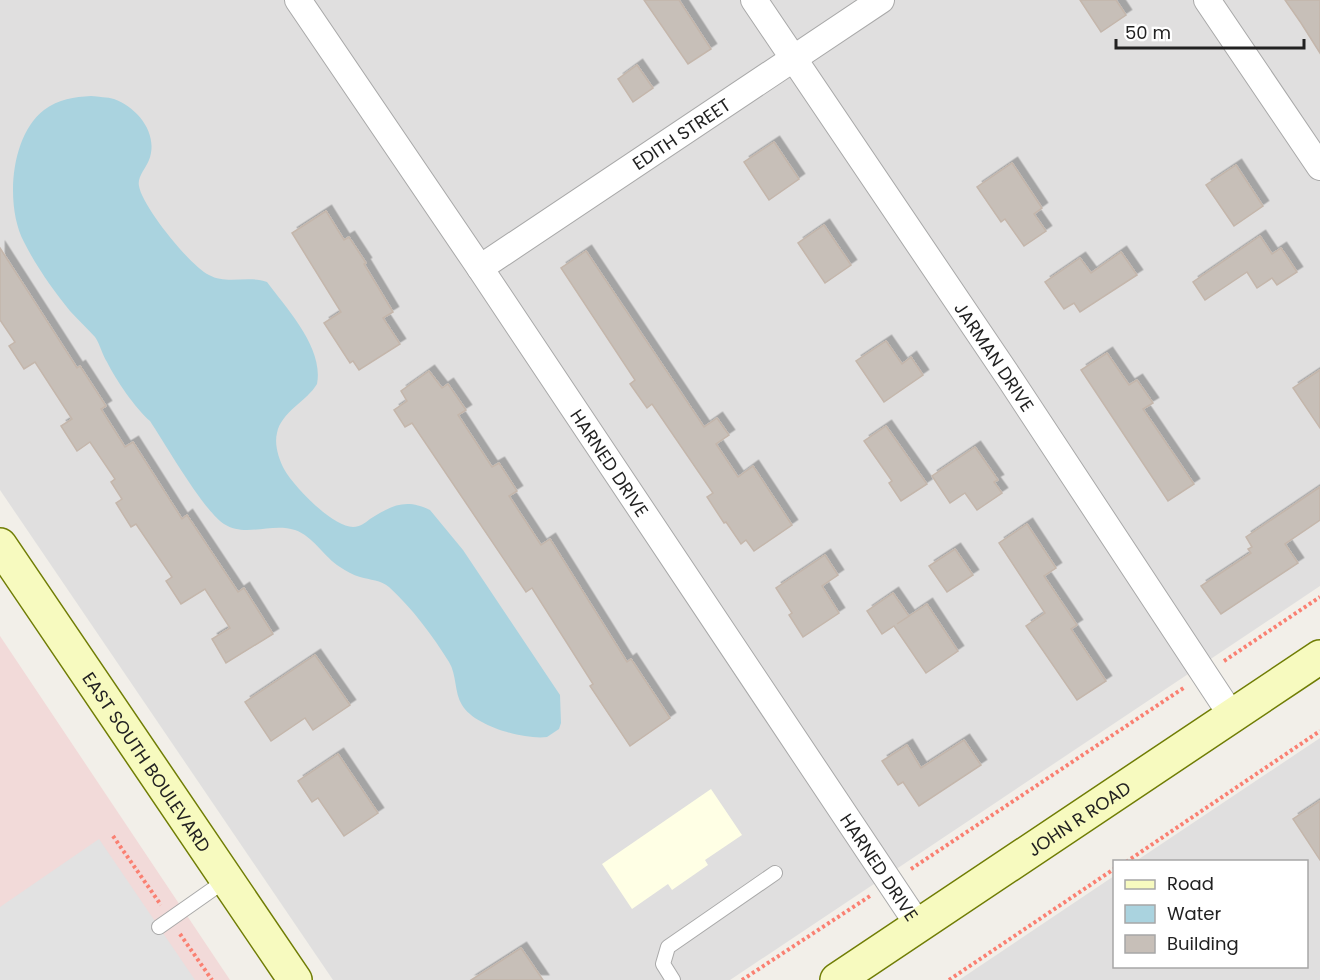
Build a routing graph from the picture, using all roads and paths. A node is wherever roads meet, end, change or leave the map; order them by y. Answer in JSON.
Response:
{"nodes":[{"id":1,"x":298,"y":0,"type":"edge"},
{"id":2,"x":754,"y":0,"type":"edge"},
{"id":3,"x":881,"y":0,"type":"edge"},
{"id":4,"x":1207,"y":0,"type":"edge"},
{"id":5,"x":793,"y":59,"type":"junction"},
{"id":6,"x":1320,"y":167,"type":"edge"},
{"id":7,"x":480,"y":267,"type":"junction"},
{"id":8,"x":0,"y":545,"type":"edge"},
{"id":9,"x":1320,"y":597,"type":"edge"},
{"id":10,"x":1320,"y":657,"type":"edge"},
{"id":11,"x":1224,"y":661,"type":"dead end"},
{"id":12,"x":1184,"y":688,"type":"dead end"},
{"id":13,"x":1232,"y":716,"type":"junction"},
{"id":14,"x":1320,"y":731,"type":"edge"},
{"id":15,"x":1127,"y":860,"type":"edge"},
{"id":16,"x":910,"y":870,"type":"dead end"},
{"id":17,"x":1113,"y":870,"type":"edge"},
{"id":18,"x":776,"y":873,"type":"dead end"},
{"id":19,"x":226,"y":880,"type":"junction"},
{"id":20,"x":869,"y":897,"type":"dead end"},
{"id":21,"x":919,"y":926,"type":"junction"},
{"id":22,"x":159,"y":927,"type":"dead end"},
{"id":23,"x":295,"y":980,"type":"edge"},
{"id":24,"x":673,"y":980,"type":"edge"},
{"id":25,"x":742,"y":980,"type":"edge"},
{"id":26,"x":837,"y":980,"type":"edge"},
{"id":27,"x":949,"y":980,"type":"edge"}],
"edges":[{"from":1,"to":7,"type":"street","name":"HARNED DRIVE"},
{"from":2,"to":5,"type":"street","name":"JARMAN DRIVE"},
{"from":3,"to":5,"type":"street","name":"EDITH STREET"},
{"from":4,"to":6,"type":"street"},
{"from":5,"to":7,"type":"street","name":"EDITH STREET"},
{"from":5,"to":13,"type":"street","name":"JARMAN DRIVE"},
{"from":7,"to":21,"type":"street","name":"HARNED DRIVE"},
{"from":8,"to":19,"type":"main road","name":"EAST SOUTH BOULEVARD"},
{"from":9,"to":11,"type":"path"},
{"from":10,"to":13,"type":"main road","name":"JOHN R ROAD"},
{"from":12,"to":16,"type":"path"},
{"from":13,"to":21,"type":"main road","name":"JOHN R ROAD"},
{"from":14,"to":15,"type":"path"},
{"from":17,"to":27,"type":"path"},
{"from":18,"to":24,"type":"lane"},
{"from":19,"to":22,"type":"lane"},
{"from":19,"to":23,"type":"main road","name":"EAST SOUTH BOULEVARD"},
{"from":20,"to":25,"type":"path"},
{"from":21,"to":26,"type":"main road","name":"JOHN R ROAD"}]}
